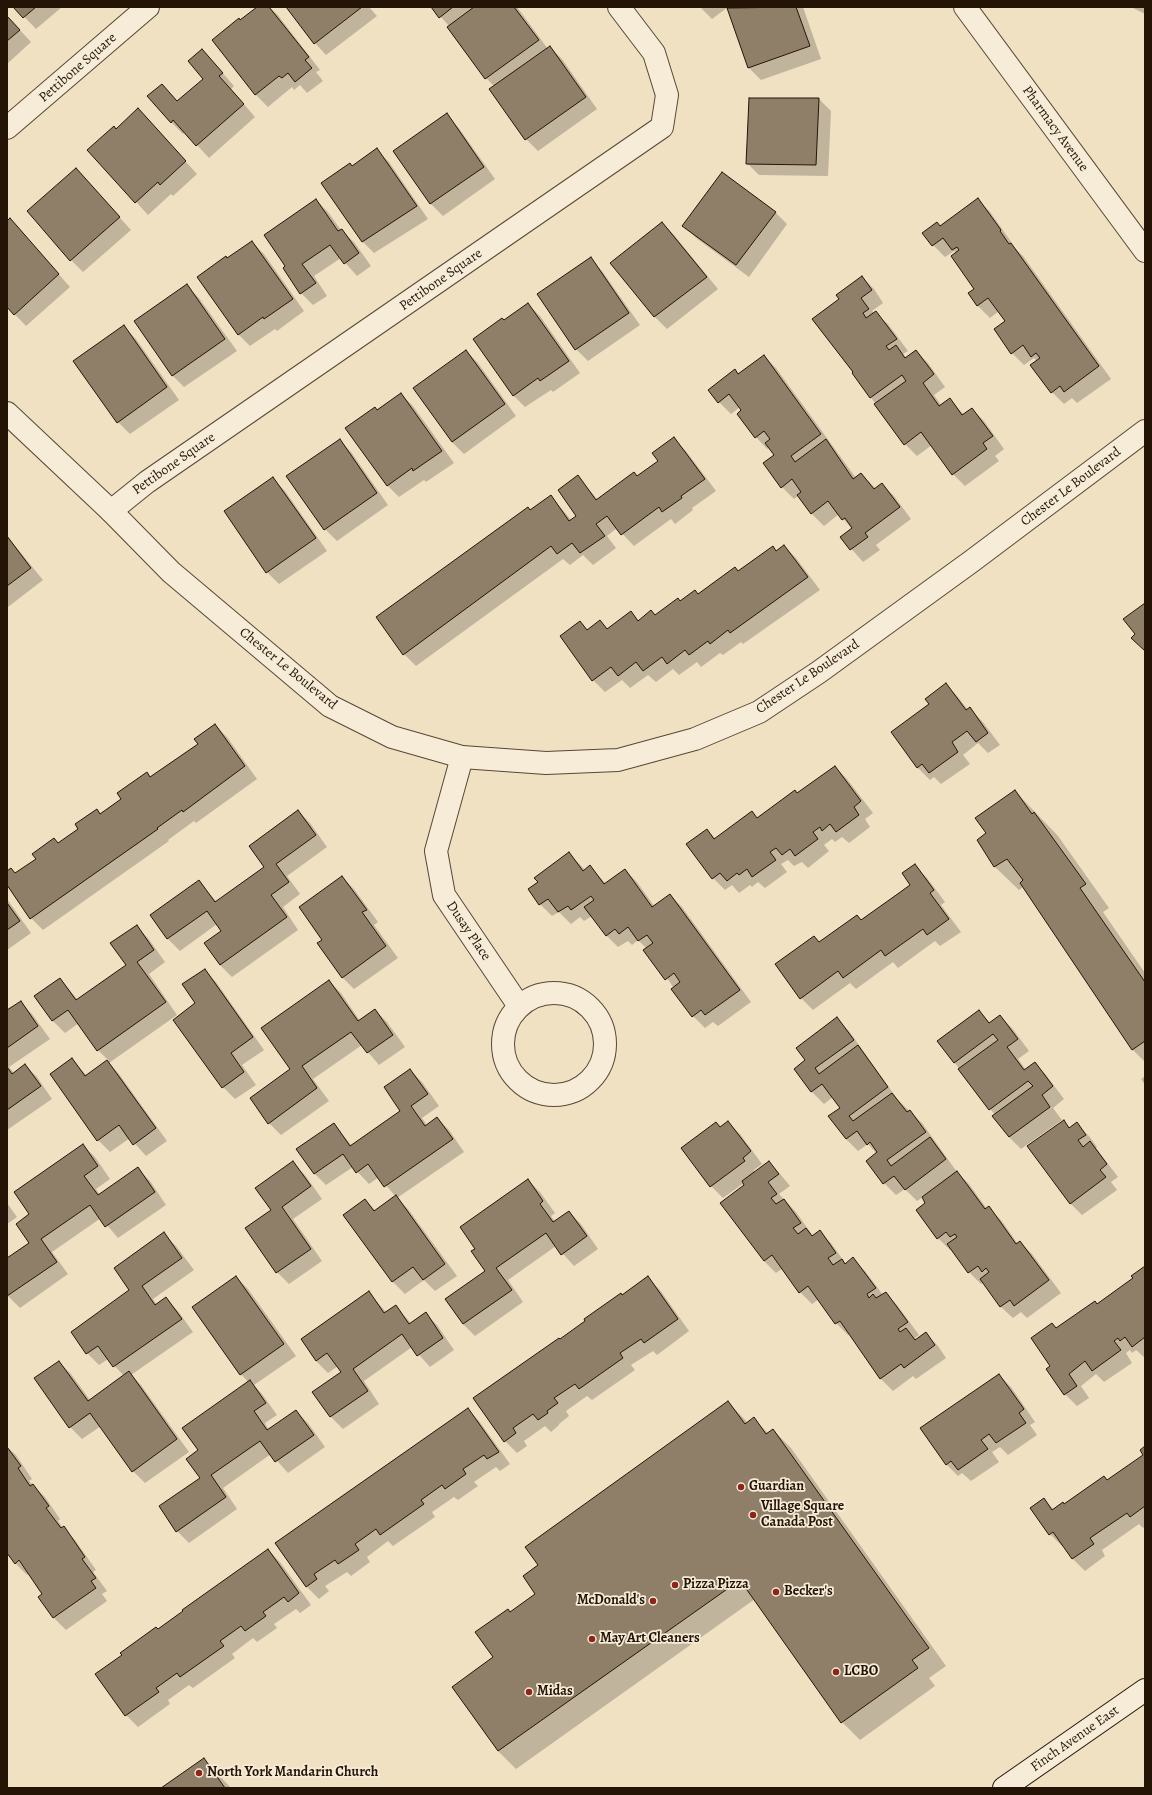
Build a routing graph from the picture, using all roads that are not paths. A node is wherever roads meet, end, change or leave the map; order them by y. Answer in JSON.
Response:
{"nodes":[{"id":1,"x":148,"y":7,"type":"edge"},
{"id":2,"x":619,"y":7,"type":"edge"},
{"id":3,"x":965,"y":7,"type":"edge"},
{"id":4,"x":7,"y":128,"type":"edge"},
{"id":5,"x":1145,"y":251,"type":"edge"},
{"id":6,"x":7,"y":413,"type":"edge"},
{"id":7,"x":1145,"y":431,"type":"edge"},
{"id":8,"x":110,"y":511,"type":"junction"},
{"id":9,"x":462,"y":757,"type":"junction"},
{"id":10,"x":519,"y":1006,"type":"junction"},
{"id":11,"x":1145,"y":1690,"type":"edge"},
{"id":12,"x":1004,"y":1788,"type":"edge"}],
"edges":[{"from":1,"to":4,"type":"street","name":"Pettibone Square"},
{"from":2,"to":8,"type":"street","name":"Pettibone Square"},
{"from":3,"to":5,"type":"street","name":"Pharmacy Avenue"},
{"from":6,"to":8,"type":"street","name":"Chester Le Boulevard"},
{"from":7,"to":9,"type":"street","name":"Chester Le Boulevard"},
{"from":8,"to":9,"type":"street","name":"Chester Le Boulevard"},
{"from":9,"to":10,"type":"street","name":"Dusay Place"},
{"from":10,"to":10,"type":"street"},
{"from":11,"to":12,"type":"street","name":"Finch Avenue East"}]}
